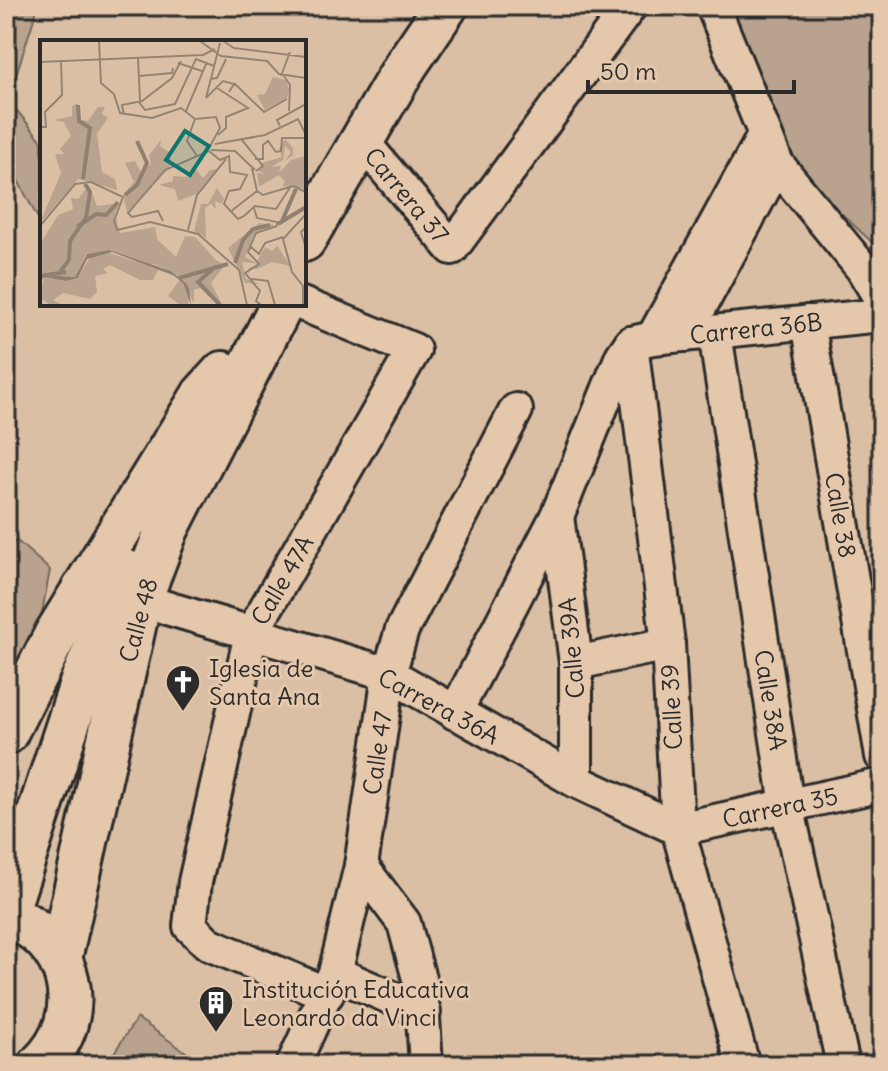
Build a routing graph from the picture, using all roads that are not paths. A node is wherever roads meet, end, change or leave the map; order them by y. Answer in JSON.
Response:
{"nodes":[{"id":1,"x":446,"y":6,"type":"edge"},
{"id":2,"x":630,"y":6,"type":"edge"},
{"id":3,"x":713,"y":6,"type":"edge"},
{"id":4,"x":362,"y":141,"type":"junction"},
{"id":5,"x":770,"y":150,"type":"junction"},
{"id":6,"x":328,"y":201,"type":"junction"},
{"id":7,"x":306,"y":237,"type":"edge"},
{"id":8,"x":306,"y":250,"type":"edge"},
{"id":9,"x":872,"y":263,"type":"edge"},
{"id":10,"x":882,"y":301,"type":"edge"},
{"id":11,"x":264,"y":306,"type":"edge"},
{"id":12,"x":281,"y":306,"type":"edge"},
{"id":13,"x":306,"y":306,"type":"edge"},
{"id":14,"x":882,"y":315,"type":"edge"},
{"id":15,"x":808,"y":322,"type":"junction"},
{"id":16,"x":700,"y":334,"type":"junction"},
{"id":17,"x":642,"y":341,"type":"junction"},
{"id":18,"x":516,"y":410,"type":"dead end"},
{"id":19,"x":557,"y":516,"type":"junction"},
{"id":20,"x":122,"y":582,"type":"junction"},
{"id":21,"x":251,"y":634,"type":"junction"},
{"id":22,"x":668,"y":644,"type":"junction"},
{"id":23,"x":576,"y":663,"type":"junction"},
{"id":24,"x":389,"y":674,"type":"junction"},
{"id":25,"x":455,"y":713,"type":"junction"},
{"id":26,"x":6,"y":733,"type":"edge"},
{"id":27,"x":882,"y":756,"type":"edge"},
{"id":28,"x":576,"y":781,"type":"junction"},
{"id":29,"x":882,"y":785,"type":"edge"},
{"id":30,"x":787,"y":805,"type":"junction"},
{"id":31,"x":678,"y":829,"type":"junction"},
{"id":32,"x":361,"y":866,"type":"junction"},
{"id":33,"x":6,"y":914,"type":"edge"},
{"id":34,"x":60,"y":959,"type":"junction"},
{"id":35,"x":331,"y":984,"type":"junction"},
{"id":36,"x":424,"y":1012,"type":"junction"},
{"id":37,"x":48,"y":1061,"type":"edge"},
{"id":38,"x":293,"y":1065,"type":"edge"},
{"id":39,"x":426,"y":1065,"type":"edge"},
{"id":40,"x":743,"y":1065,"type":"edge"},
{"id":41,"x":843,"y":1065,"type":"edge"}],
"edges":[{"from":1,"to":4,"type":"main road"},
{"from":2,"to":4,"type":"street","name":"Carrera 37"},
{"from":3,"to":5,"type":"street"},
{"from":4,"to":6,"type":"main road"},
{"from":5,"to":9,"type":"street"},
{"from":5,"to":16,"type":"street"},
{"from":5,"to":17,"type":"street"},
{"from":6,"to":7,"type":"main road"},
{"from":6,"to":8,"type":"main road"},
{"from":9,"to":10,"type":"street"},
{"from":11,"to":20,"type":"main road","name":"Calle 48"},
{"from":12,"to":20,"type":"main road","name":"Calle 48"},
{"from":13,"to":21,"type":"street","name":"Calle 47A"},
{"from":14,"to":15,"type":"street","name":"Carrera 36B"},
{"from":15,"to":16,"type":"street","name":"Carrera 36B"},
{"from":15,"to":27,"type":"street","name":"Calle 38"},
{"from":16,"to":17,"type":"street","name":"Carrera 36B"},
{"from":16,"to":30,"type":"street","name":"Calle 38A"},
{"from":17,"to":19,"type":"street"},
{"from":17,"to":22,"type":"street","name":"Calle 39"},
{"from":18,"to":24,"type":"street","name":"Calle 47"},
{"from":19,"to":23,"type":"street","name":"Calle 39A"},
{"from":19,"to":25,"type":"street"},
{"from":20,"to":21,"type":"street","name":"Carrera 36A"},
{"from":20,"to":26,"type":"main road","name":"Calle 48"},
{"from":20,"to":33,"type":"main road","name":"Calle 48"},
{"from":20,"to":34,"type":"main road","name":"Calle 48"},
{"from":21,"to":24,"type":"street","name":"Carrera 36A"},
{"from":21,"to":35,"type":"street","name":"Calle 47A"},
{"from":22,"to":23,"type":"street"},
{"from":22,"to":31,"type":"street","name":"Calle 39"},
{"from":23,"to":28,"type":"street","name":"Calle 39A"},
{"from":24,"to":25,"type":"street","name":"Carrera 36A"},
{"from":24,"to":32,"type":"street","name":"Calle 47"},
{"from":25,"to":28,"type":"street","name":"Carrera 36A"},
{"from":28,"to":31,"type":"street","name":"Carrera 36A"},
{"from":29,"to":30,"type":"street","name":"Carrera 35"},
{"from":30,"to":31,"type":"street","name":"Carrera 35"},
{"from":30,"to":41,"type":"street","name":"Calle 38A"},
{"from":31,"to":40,"type":"street","name":"Calle 39"},
{"from":32,"to":35,"type":"street","name":"Calle 47"},
{"from":32,"to":36,"type":"street"},
{"from":33,"to":34,"type":"main road"},
{"from":34,"to":37,"type":"main road"},
{"from":35,"to":36,"type":"street"},
{"from":35,"to":38,"type":"street","name":"Calle 47"},
{"from":36,"to":39,"type":"street"}]}
